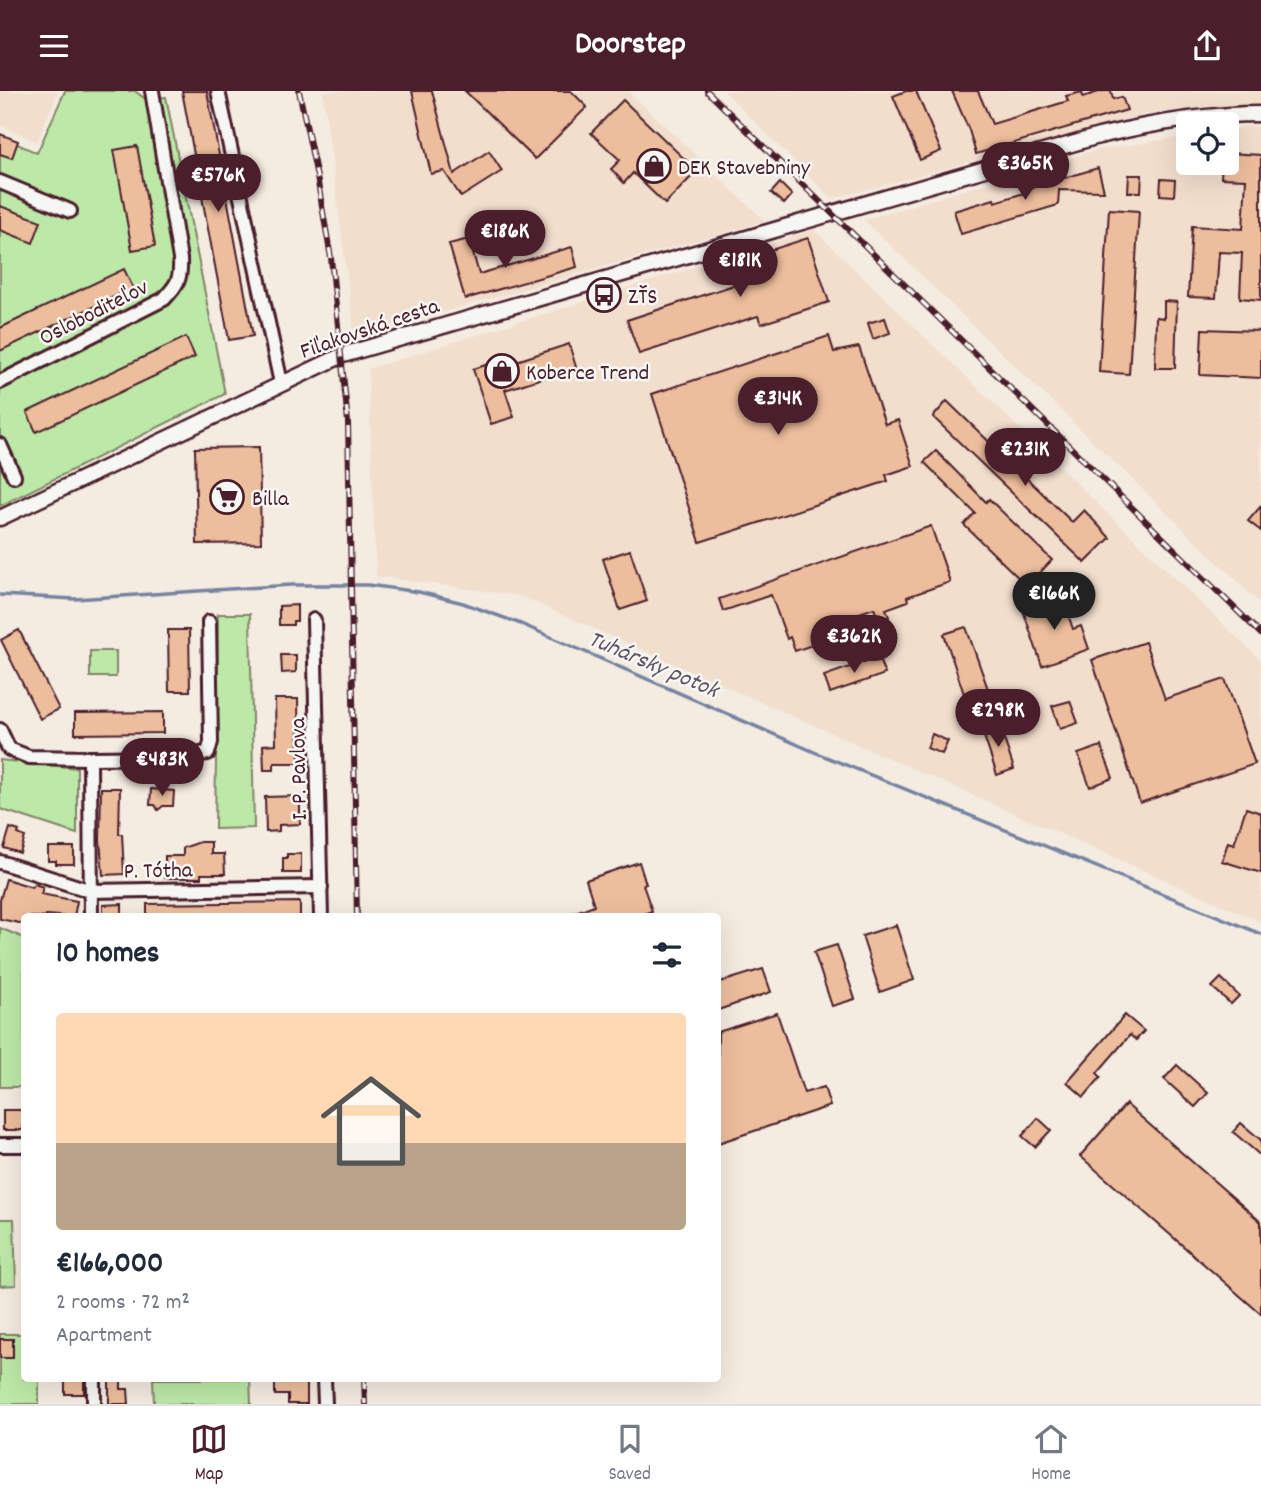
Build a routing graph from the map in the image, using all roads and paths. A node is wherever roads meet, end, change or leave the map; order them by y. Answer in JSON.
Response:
{"nodes":[{"id":1,"x":152,"y":91,"type":"edge"},
{"id":2,"x":218,"y":91,"type":"edge"},
{"id":3,"x":1261,"y":114,"type":"edge"},
{"id":4,"x":0,"y":182,"type":"edge"},
{"id":5,"x":70,"y":211,"type":"dead end"},
{"id":6,"x":0,"y":382,"type":"edge"},
{"id":7,"x":281,"y":383,"type":"junction"},
{"id":8,"x":0,"y":445,"type":"edge"},
{"id":9,"x":14,"y":477,"type":"dead end"},
{"id":10,"x":0,"y":518,"type":"edge"},
{"id":11,"x":314,"y":620,"type":"dead end"},
{"id":12,"x":209,"y":622,"type":"dead end"},
{"id":13,"x":0,"y":730,"type":"edge"},
{"id":14,"x":90,"y":758,"type":"junction"},
{"id":15,"x":0,"y":862,"type":"edge"},
{"id":16,"x":321,"y":887,"type":"junction"},
{"id":17,"x":91,"y":891,"type":"junction"},
{"id":18,"x":91,"y":913,"type":"edge"},
{"id":19,"x":321,"y":913,"type":"edge"},
{"id":20,"x":0,"y":1145,"type":"edge"},
{"id":21,"x":21,"y":1145,"type":"edge"},
{"id":22,"x":94,"y":1382,"type":"edge"},
{"id":23,"x":324,"y":1382,"type":"edge"},
{"id":24,"x":94,"y":1404,"type":"edge"},
{"id":25,"x":325,"y":1404,"type":"edge"}],
"edges":[{"from":1,"to":6,"type":"street","name":"Osloboditeľov"},
{"from":2,"to":7,"type":"street"},
{"from":3,"to":7,"type":"street","name":"Fiľakovská cesta"},
{"from":4,"to":5,"type":"street"},
{"from":7,"to":10,"type":"street","name":"Fiľakovská cesta"},
{"from":8,"to":9,"type":"street"},
{"from":11,"to":16,"type":"street","name":"I. P. Pavlova"},
{"from":12,"to":14,"type":"street"},
{"from":13,"to":14,"type":"street"},
{"from":14,"to":17,"type":"street"},
{"from":15,"to":17,"type":"street","name":"P. Tótha"},
{"from":16,"to":17,"type":"street","name":"P. Tótha"},
{"from":16,"to":19,"type":"street","name":"I. P. Pavlova"},
{"from":17,"to":18,"type":"street"},
{"from":20,"to":21,"type":"street"},
{"from":22,"to":24,"type":"street"},
{"from":23,"to":25,"type":"street"}]}
